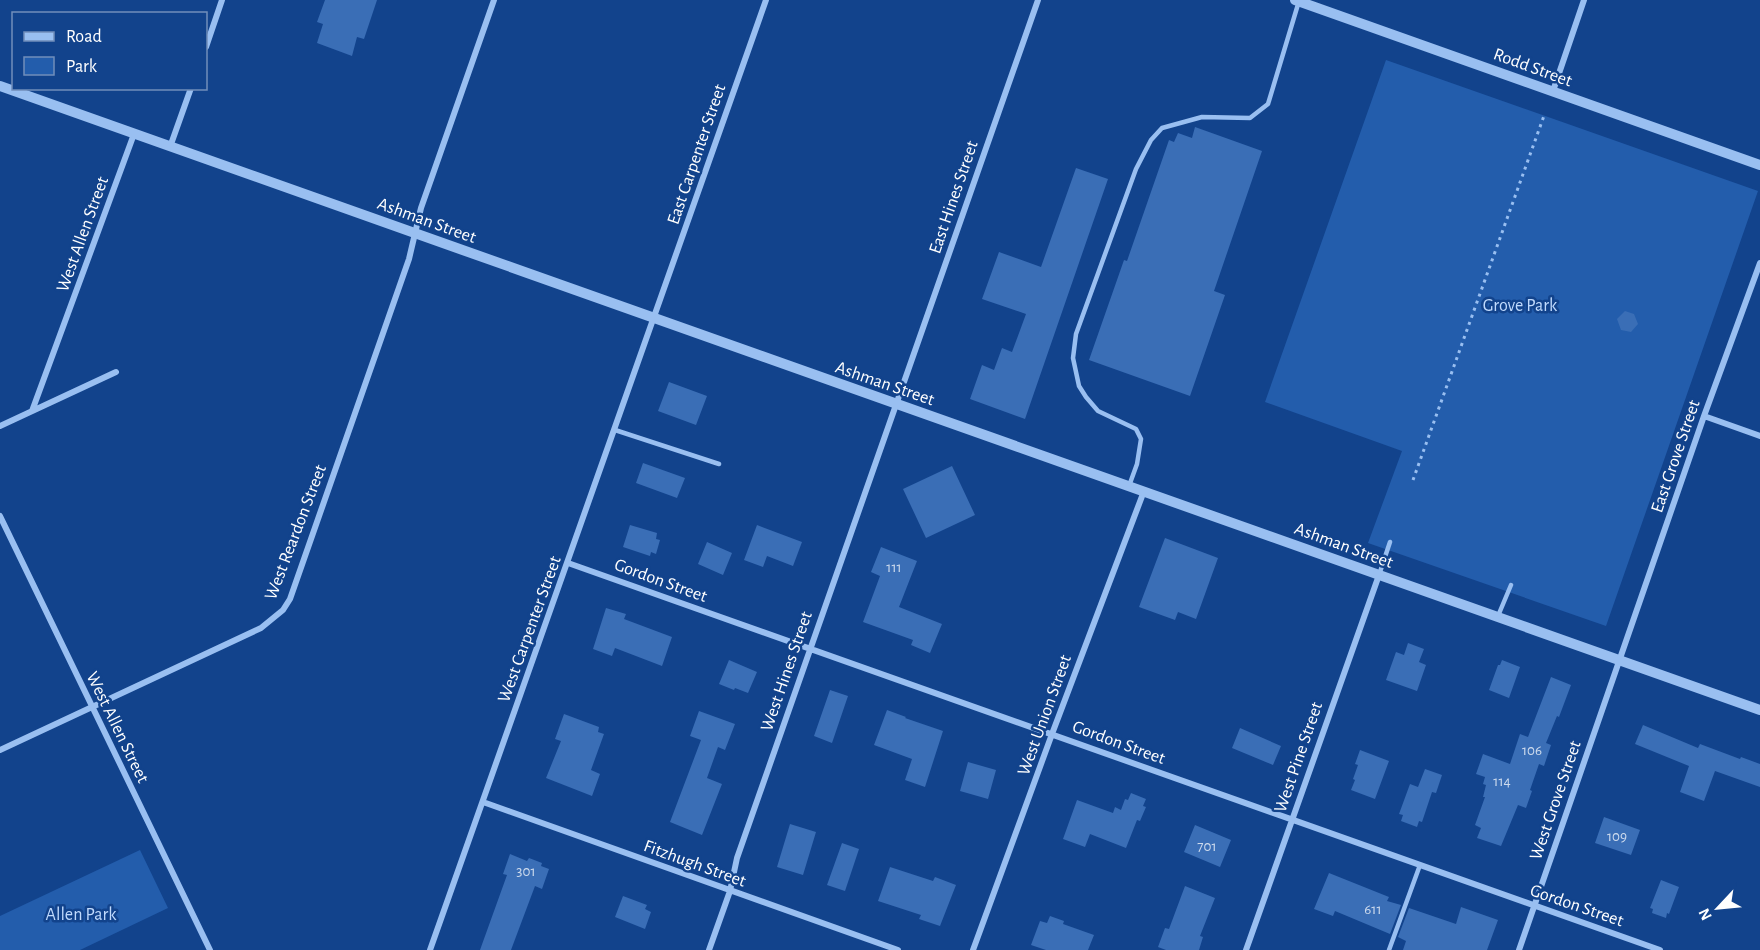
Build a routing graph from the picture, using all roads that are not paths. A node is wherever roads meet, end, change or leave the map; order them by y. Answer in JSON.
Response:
{"nodes":[{"id":1,"x":222,"y":0,"type":"edge"},
{"id":2,"x":494,"y":0,"type":"edge"},
{"id":3,"x":766,"y":0,"type":"edge"},
{"id":4,"x":1038,"y":0,"type":"edge"},
{"id":5,"x":1584,"y":0,"type":"edge"},
{"id":6,"x":1297,"y":1,"type":"edge"},
{"id":7,"x":207,"y":44,"type":"edge"},
{"id":8,"x":0,"y":86,"type":"edge"},
{"id":9,"x":190,"y":90,"type":"edge"},
{"id":10,"x":1553,"y":91,"type":"junction"},
{"id":11,"x":135,"y":134,"type":"junction"},
{"id":12,"x":170,"y":147,"type":"junction"},
{"id":13,"x":1760,"y":165,"type":"edge"},
{"id":14,"x":415,"y":233,"type":"junction"},
{"id":15,"x":1760,"y":263,"type":"edge"},
{"id":16,"x":654,"y":318,"type":"junction"},
{"id":17,"x":116,"y":372,"type":"dead end"},
{"id":18,"x":897,"y":404,"type":"junction"},
{"id":19,"x":32,"y":411,"type":"junction"},
{"id":20,"x":1704,"y":416,"type":"junction"},
{"id":21,"x":0,"y":426,"type":"edge"},
{"id":22,"x":615,"y":430,"type":"junction"},
{"id":23,"x":1760,"y":436,"type":"edge"},
{"id":24,"x":719,"y":464,"type":"dead end"},
{"id":25,"x":1129,"y":486,"type":"junction"},
{"id":26,"x":1144,"y":492,"type":"junction"},
{"id":27,"x":0,"y":516,"type":"edge"},
{"id":28,"x":1390,"y":542,"type":"dead end"},
{"id":29,"x":568,"y":563,"type":"junction"},
{"id":30,"x":1379,"y":575,"type":"junction"},
{"id":31,"x":1511,"y":585,"type":"dead end"},
{"id":32,"x":1498,"y":617,"type":"junction"},
{"id":33,"x":810,"y":649,"type":"junction"},
{"id":34,"x":1620,"y":660,"type":"junction"},
{"id":35,"x":92,"y":707,"type":"junction"},
{"id":36,"x":1760,"y":710,"type":"edge"},
{"id":37,"x":1052,"y":734,"type":"junction"},
{"id":38,"x":0,"y":750,"type":"edge"},
{"id":39,"x":483,"y":802,"type":"junction"},
{"id":40,"x":1292,"y":820,"type":"junction"},
{"id":41,"x":1420,"y":865,"type":"junction"},
{"id":42,"x":730,"y":891,"type":"junction"},
{"id":43,"x":1534,"y":905,"type":"junction"},
{"id":44,"x":210,"y":950,"type":"edge"},
{"id":45,"x":430,"y":950,"type":"edge"},
{"id":46,"x":709,"y":950,"type":"edge"},
{"id":47,"x":898,"y":950,"type":"edge"},
{"id":48,"x":973,"y":950,"type":"edge"},
{"id":49,"x":1246,"y":950,"type":"edge"},
{"id":50,"x":1389,"y":950,"type":"edge"},
{"id":51,"x":1519,"y":950,"type":"edge"},
{"id":52,"x":1660,"y":950,"type":"edge"}],
"edges":[{"from":1,"to":7,"type":"street"},
{"from":2,"to":14,"type":"street","name":"West Reardon Street"},
{"from":3,"to":16,"type":"street","name":"East Carpenter Street"},
{"from":4,"to":18,"type":"street","name":"East Hines Street"},
{"from":5,"to":10,"type":"street"},
{"from":6,"to":10,"type":"street","name":"Rodd Street"},
{"from":6,"to":25,"type":"lane"},
{"from":8,"to":11,"type":"street","name":"Ashman Street"},
{"from":9,"to":12,"type":"street"},
{"from":10,"to":13,"type":"street","name":"Rodd Street"},
{"from":11,"to":12,"type":"street","name":"Ashman Street"},
{"from":11,"to":19,"type":"street","name":"West Allen Street"},
{"from":12,"to":14,"type":"street","name":"Ashman Street"},
{"from":14,"to":16,"type":"street","name":"Ashman Street"},
{"from":14,"to":35,"type":"street","name":"West Reardon Street"},
{"from":15,"to":20,"type":"street","name":"East Grove Street"},
{"from":16,"to":18,"type":"street","name":"Ashman Street"},
{"from":16,"to":22,"type":"street","name":"West Carpenter Street"},
{"from":17,"to":19,"type":"street"},
{"from":18,"to":25,"type":"street","name":"Ashman Street"},
{"from":18,"to":33,"type":"street","name":"West Hines Street"},
{"from":19,"to":21,"type":"street"},
{"from":20,"to":23,"type":"street"},
{"from":20,"to":34,"type":"street","name":"East Grove Street"},
{"from":22,"to":24,"type":"lane"},
{"from":22,"to":29,"type":"street","name":"West Carpenter Street"},
{"from":25,"to":26,"type":"street","name":"Ashman Street"},
{"from":26,"to":30,"type":"street","name":"Ashman Street"},
{"from":26,"to":37,"type":"street","name":"West Union Street"},
{"from":27,"to":35,"type":"street","name":"West Allen Street"},
{"from":28,"to":30,"type":"lane"},
{"from":29,"to":33,"type":"street","name":"Gordon Street"},
{"from":29,"to":39,"type":"street","name":"West Carpenter Street"},
{"from":30,"to":32,"type":"street","name":"Ashman Street"},
{"from":30,"to":40,"type":"street","name":"West Pine Street"},
{"from":31,"to":32,"type":"lane"},
{"from":32,"to":34,"type":"street","name":"Ashman Street"},
{"from":33,"to":37,"type":"street","name":"Gordon Street"},
{"from":33,"to":42,"type":"street","name":"West Hines Street"},
{"from":34,"to":36,"type":"street","name":"Ashman Street"},
{"from":34,"to":43,"type":"street","name":"West Grove Street"},
{"from":35,"to":38,"type":"street","name":"West Reardon Street"},
{"from":35,"to":44,"type":"street","name":"West Allen Street"},
{"from":37,"to":40,"type":"street","name":"Gordon Street"},
{"from":37,"to":48,"type":"street","name":"West Union Street"},
{"from":39,"to":42,"type":"street","name":"Fitzhugh Street"},
{"from":39,"to":45,"type":"street","name":"West Carpenter Street"},
{"from":40,"to":41,"type":"street","name":"Gordon Street"},
{"from":40,"to":49,"type":"street","name":"West Pine Street"},
{"from":41,"to":43,"type":"street","name":"Gordon Street"},
{"from":41,"to":50,"type":"lane"},
{"from":42,"to":46,"type":"street","name":"West Hines Street"},
{"from":42,"to":47,"type":"street","name":"Fitzhugh Street"},
{"from":43,"to":51,"type":"street","name":"West Grove Street"},
{"from":43,"to":52,"type":"street","name":"Gordon Street"}]}
